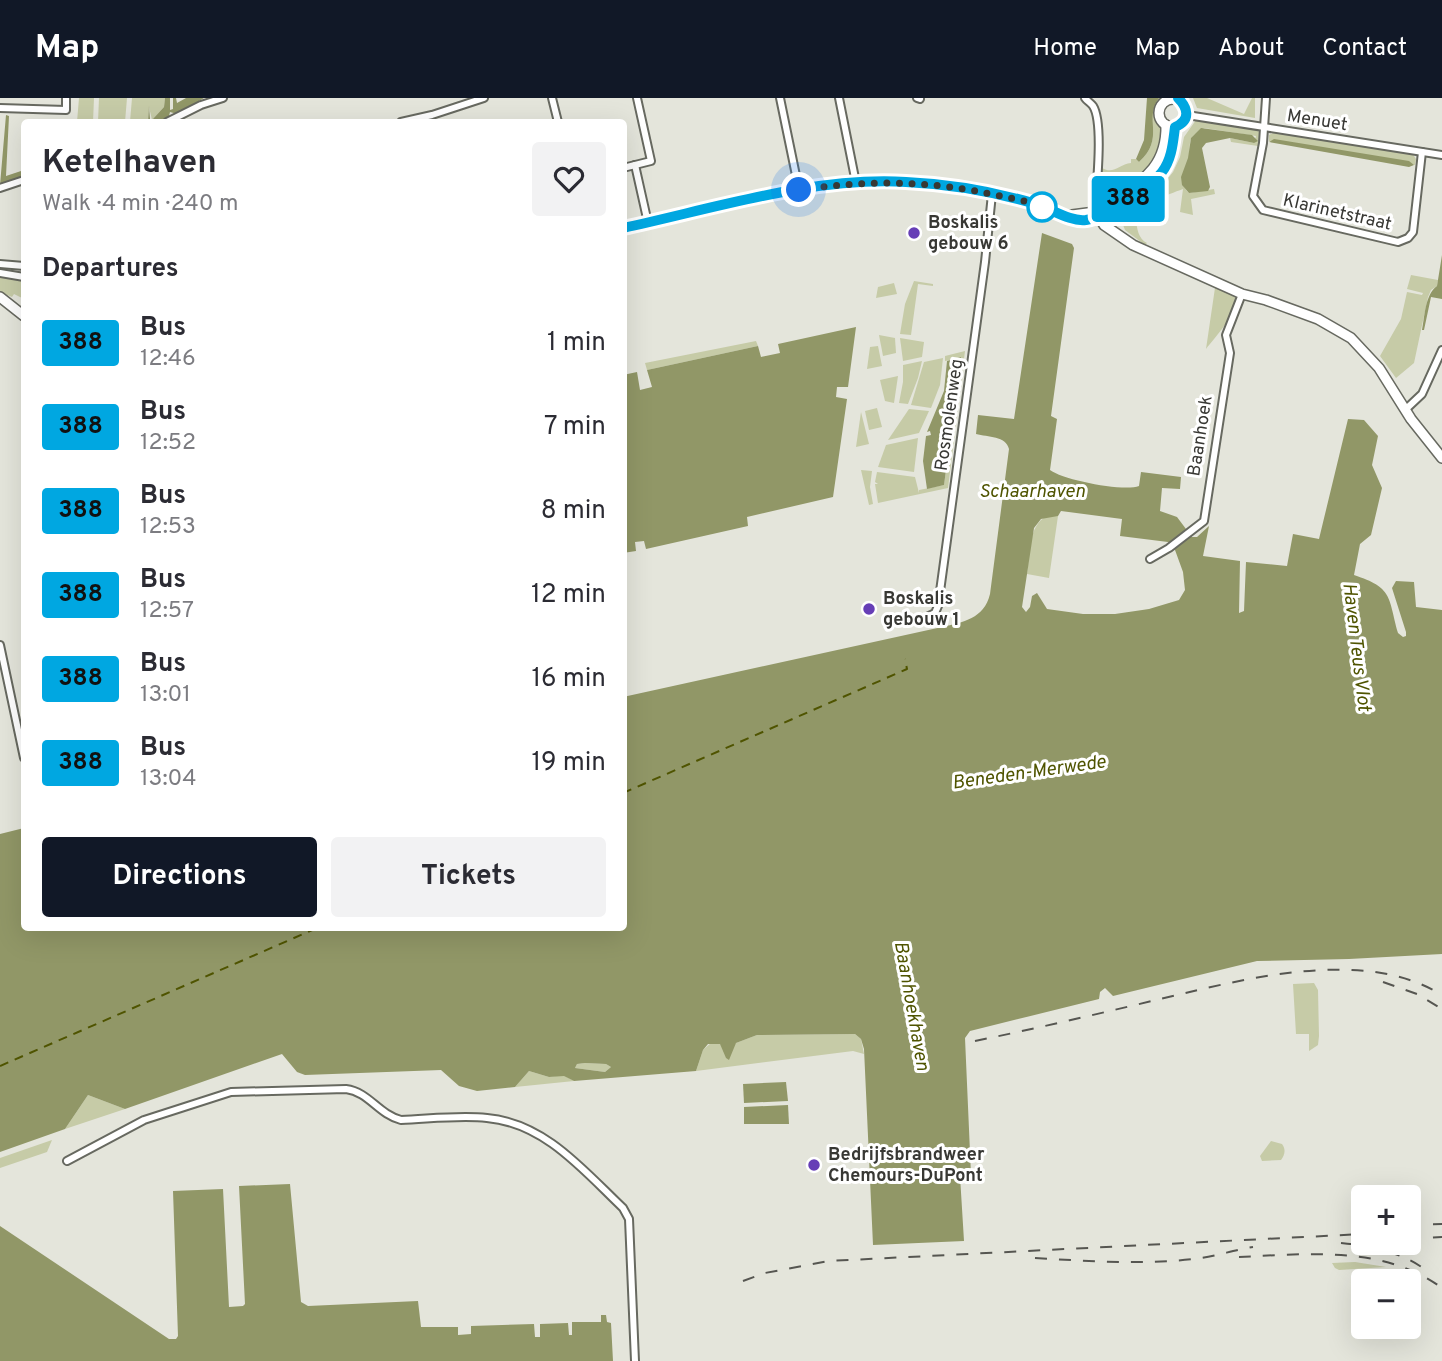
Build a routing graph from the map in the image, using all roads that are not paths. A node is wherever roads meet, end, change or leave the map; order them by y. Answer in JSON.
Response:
{"nodes":[{"id":1,"x":66,"y":98,"type":"edge"},
{"id":2,"x":223,"y":98,"type":"edge"},
{"id":3,"x":484,"y":98,"type":"edge"},
{"id":4,"x":552,"y":98,"type":"edge"},
{"id":5,"x":637,"y":98,"type":"edge"},
{"id":6,"x":780,"y":98,"type":"edge"},
{"id":7,"x":839,"y":98,"type":"edge"},
{"id":8,"x":1085,"y":98,"type":"edge"},
{"id":9,"x":1266,"y":98,"type":"edge"},
{"id":10,"x":1174,"y":99,"type":"edge"},
{"id":11,"x":0,"y":108,"type":"edge"},
{"id":12,"x":1187,"y":115,"type":"junction"},
{"id":13,"x":173,"y":119,"type":"edge"},
{"id":14,"x":414,"y":119,"type":"edge"},
{"id":15,"x":557,"y":119,"type":"edge"},
{"id":16,"x":1171,"y":126,"type":"junction"},
{"id":17,"x":1265,"y":127,"type":"junction"},
{"id":18,"x":1422,"y":152,"type":"junction"},
{"id":19,"x":1442,"y":155,"type":"edge"},
{"id":20,"x":635,"y":165,"type":"junction"},
{"id":21,"x":627,"y":167,"type":"edge"},
{"id":22,"x":21,"y":181,"type":"edge"},
{"id":23,"x":856,"y":183,"type":"junction"},
{"id":24,"x":0,"y":188,"type":"edge"},
{"id":25,"x":799,"y":190,"type":"junction"},
{"id":26,"x":992,"y":194,"type":"junction"},
{"id":27,"x":1096,"y":214,"type":"junction"},
{"id":28,"x":648,"y":223,"type":"junction"},
{"id":29,"x":627,"y":227,"type":"edge"},
{"id":30,"x":0,"y":264,"type":"edge"},
{"id":31,"x":21,"y":266,"type":"edge"},
{"id":32,"x":0,"y":273,"type":"edge"},
{"id":33,"x":21,"y":276,"type":"edge"},
{"id":34,"x":1242,"y":293,"type":"junction"},
{"id":35,"x":0,"y":298,"type":"edge"},
{"id":36,"x":21,"y":314,"type":"edge"},
{"id":37,"x":1442,"y":350,"type":"edge"},
{"id":38,"x":1405,"y":410,"type":"junction"},
{"id":39,"x":1442,"y":458,"type":"edge"},
{"id":40,"x":1150,"y":559,"type":"dead end"},
{"id":41,"x":925,"y":618,"type":"dead end"},
{"id":42,"x":0,"y":645,"type":"edge"},
{"id":43,"x":21,"y":744,"type":"edge"},
{"id":44,"x":67,"y":1161,"type":"dead end"},
{"id":45,"x":635,"y":1361,"type":"edge"}],
"edges":[{"from":1,"to":11,"type":"street"},
{"from":2,"to":13,"type":"street"},
{"from":3,"to":14,"type":"street"},
{"from":4,"to":15,"type":"street"},
{"from":5,"to":20,"type":"street"},
{"from":6,"to":25,"type":"street"},
{"from":7,"to":23,"type":"street"},
{"from":8,"to":27,"type":"street"},
{"from":9,"to":17,"type":"street","name":"Klarinetstraat"},
{"from":10,"to":12,"type":"street"},
{"from":10,"to":16,"type":"street"},
{"from":12,"to":16,"type":"street"},
{"from":12,"to":17,"type":"street","name":"Menuet"},
{"from":16,"to":27,"type":"street"},
{"from":17,"to":18,"type":"street","name":"Menuet"},
{"from":17,"to":18,"type":"street","name":"Klarinetstraat"},
{"from":18,"to":19,"type":"street","name":"Menuet"},
{"from":20,"to":21,"type":"street"},
{"from":20,"to":28,"type":"street"},
{"from":22,"to":24,"type":"street"},
{"from":23,"to":25,"type":"street"},
{"from":23,"to":26,"type":"street"},
{"from":25,"to":28,"type":"street"},
{"from":26,"to":27,"type":"street"},
{"from":26,"to":41,"type":"street","name":"Rosmolenweg"},
{"from":27,"to":34,"type":"street"},
{"from":28,"to":29,"type":"street"},
{"from":30,"to":31,"type":"street"},
{"from":32,"to":33,"type":"street"},
{"from":34,"to":38,"type":"street"},
{"from":34,"to":40,"type":"street","name":"Baanhoek"},
{"from":35,"to":36,"type":"street"},
{"from":37,"to":38,"type":"street"},
{"from":38,"to":39,"type":"street"},
{"from":42,"to":43,"type":"street"},
{"from":44,"to":45,"type":"street"}]}
